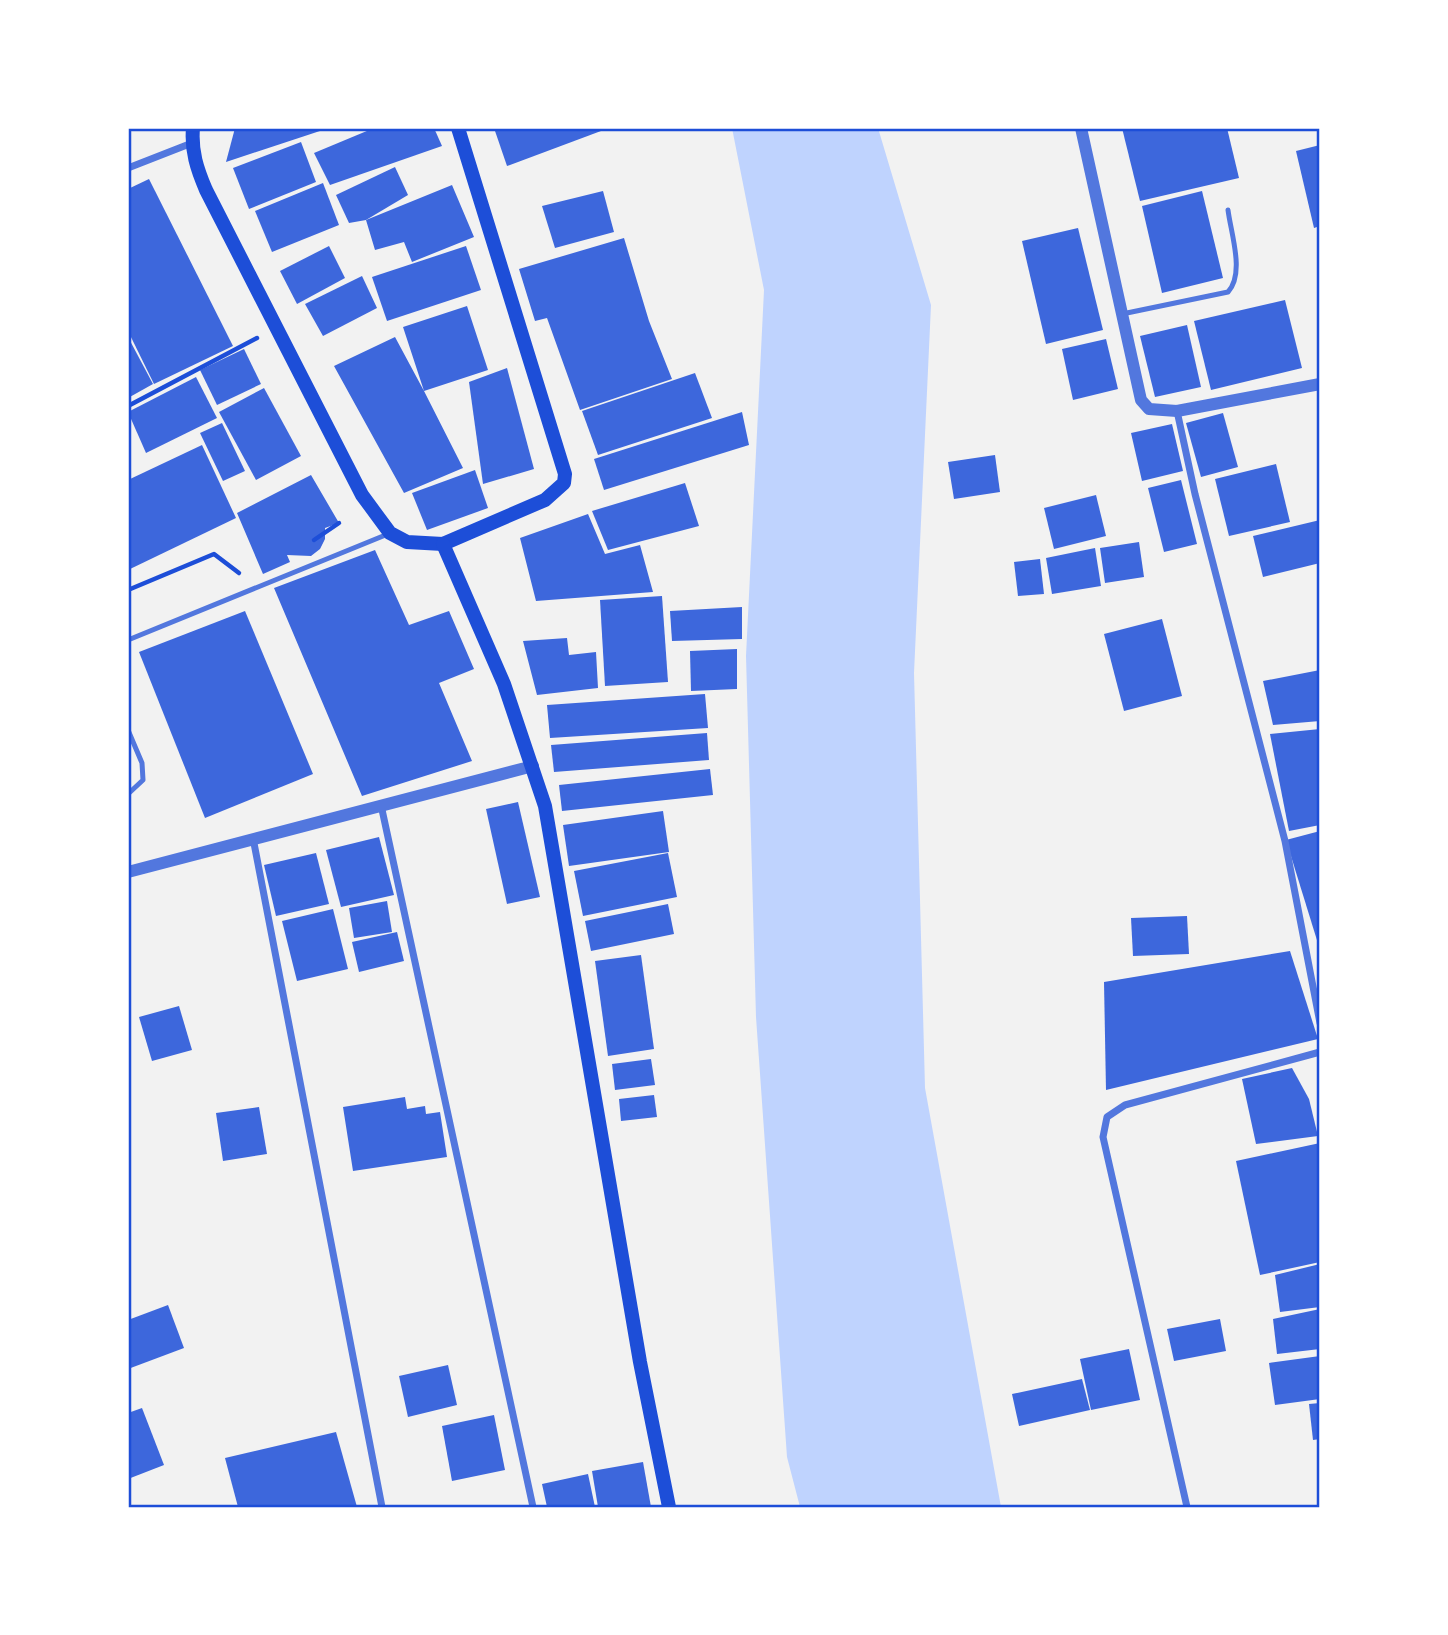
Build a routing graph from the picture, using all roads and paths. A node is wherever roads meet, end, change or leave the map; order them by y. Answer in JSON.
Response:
{"nodes":[{"id":1,"x":193,"y":128,"type":"edge"},
{"id":2,"x":458,"y":128,"type":"edge"},
{"id":3,"x":1081,"y":128,"type":"edge"},
{"id":4,"x":192,"y":144,"type":"junction"},
{"id":5,"x":128,"y":169,"type":"edge"},
{"id":6,"x":1228,"y":210,"type":"dead end"},
{"id":7,"x":1122,"y":314,"type":"junction"},
{"id":8,"x":275,"y":328,"type":"junction"},
{"id":9,"x":1320,"y":384,"type":"edge"},
{"id":10,"x":128,"y":406,"type":"edge"},
{"id":11,"x":1177,"y":411,"type":"junction"},
{"id":12,"x":339,"y":523,"type":"dead end"},
{"id":13,"x":390,"y":533,"type":"junction"},
{"id":14,"x":443,"y":544,"type":"junction"},
{"id":15,"x":303,"y":545,"type":"dead end"},
{"id":16,"x":249,"y":568,"type":"dead end"},
{"id":17,"x":128,"y":590,"type":"edge"},
{"id":18,"x":128,"y":640,"type":"edge"},
{"id":19,"x":128,"y":730,"type":"edge"},
{"id":20,"x":533,"y":766,"type":"junction"},
{"id":21,"x":128,"y":794,"type":"edge"},
{"id":22,"x":380,"y":805,"type":"junction"},
{"id":23,"x":253,"y":838,"type":"junction"},
{"id":24,"x":128,"y":872,"type":"edge"},
{"id":25,"x":1320,"y":1023,"type":"edge"},
{"id":26,"x":1320,"y":1052,"type":"edge"},
{"id":27,"x":382,"y":1507,"type":"edge"},
{"id":28,"x":533,"y":1507,"type":"edge"},
{"id":29,"x":669,"y":1507,"type":"edge"},
{"id":30,"x":1187,"y":1507,"type":"edge"}],
"edges":[{"from":1,"to":4,"type":"main road"},
{"from":2,"to":14,"type":"main road"},
{"from":3,"to":7,"type":"street"},
{"from":4,"to":5,"type":"street"},
{"from":4,"to":8,"type":"main road"},
{"from":6,"to":7,"type":"lane"},
{"from":7,"to":11,"type":"street"},
{"from":8,"to":10,"type":"path"},
{"from":8,"to":13,"type":"main road"},
{"from":9,"to":11,"type":"street"},
{"from":11,"to":25,"type":"street"},
{"from":12,"to":15,"type":"path"},
{"from":13,"to":14,"type":"main road"},
{"from":13,"to":18,"type":"lane"},
{"from":14,"to":20,"type":"main road"},
{"from":16,"to":17,"type":"path"},
{"from":19,"to":21,"type":"lane"},
{"from":20,"to":22,"type":"street"},
{"from":20,"to":29,"type":"main road"},
{"from":22,"to":23,"type":"street"},
{"from":22,"to":28,"type":"street"},
{"from":23,"to":24,"type":"street"},
{"from":23,"to":27,"type":"street"},
{"from":26,"to":30,"type":"street"}]}
